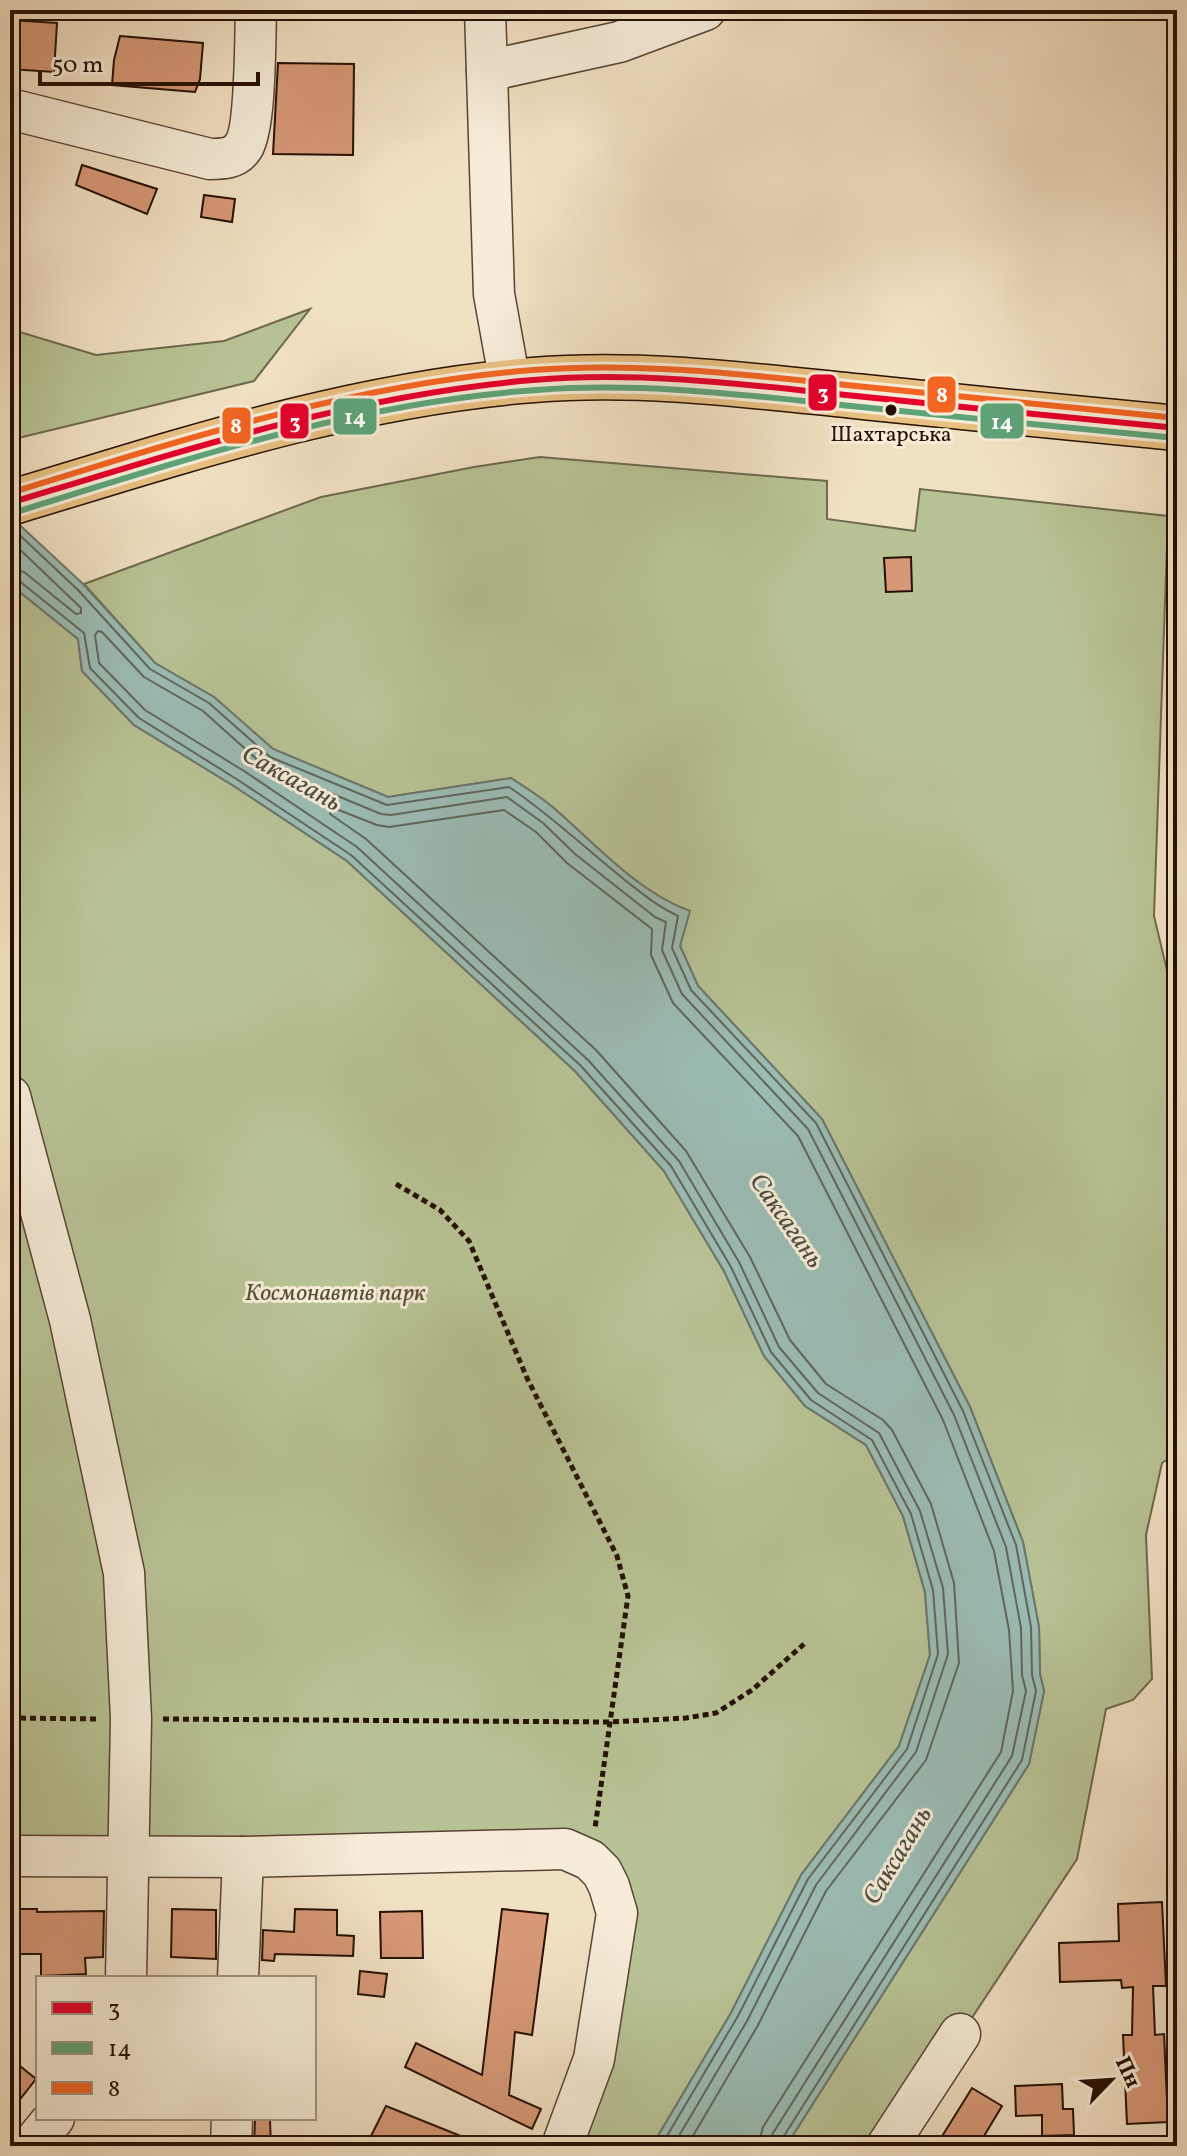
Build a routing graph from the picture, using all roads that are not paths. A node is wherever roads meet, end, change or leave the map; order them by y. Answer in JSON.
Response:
{"nodes":[{"id":1,"x":256,"y":10,"type":"edge"},
{"id":2,"x":485,"y":10,"type":"edge"},
{"id":3,"x":705,"y":10,"type":"edge"},
{"id":4,"x":487,"y":71,"type":"junction"},
{"id":5,"x":10,"y":109,"type":"edge"},
{"id":6,"x":510,"y":383,"type":"junction"},
{"id":7,"x":1177,"y":428,"type":"edge"},
{"id":8,"x":10,"y":503,"type":"edge"},
{"id":9,"x":10,"y":1096,"type":"edge"},
{"id":10,"x":129,"y":1855,"type":"junction"},
{"id":11,"x":10,"y":1856,"type":"edge"},
{"id":12,"x":243,"y":1857,"type":"junction"},
{"id":13,"x":126,"y":1976,"type":"edge"},
{"id":14,"x":238,"y":1976,"type":"edge"},
{"id":15,"x":960,"y":2034,"type":"dead end"},
{"id":16,"x":52,"y":2120,"type":"edge"},
{"id":17,"x":232,"y":2120,"type":"edge"},
{"id":18,"x":31,"y":2146,"type":"edge"},
{"id":19,"x":231,"y":2146,"type":"edge"},
{"id":20,"x":562,"y":2146,"type":"edge"},
{"id":21,"x":887,"y":2146,"type":"edge"}],
"edges":[{"from":1,"to":5,"type":"street"},
{"from":2,"to":4,"type":"street"},
{"from":3,"to":4,"type":"street"},
{"from":4,"to":6,"type":"street"},
{"from":6,"to":7,"type":"main road"},
{"from":6,"to":8,"type":"main road"},
{"from":9,"to":10,"type":"street"},
{"from":10,"to":11,"type":"street"},
{"from":10,"to":12,"type":"street"},
{"from":10,"to":13,"type":"street"},
{"from":12,"to":14,"type":"street"},
{"from":12,"to":20,"type":"street"},
{"from":15,"to":21,"type":"street"},
{"from":16,"to":18,"type":"street"},
{"from":17,"to":19,"type":"street"}]}
